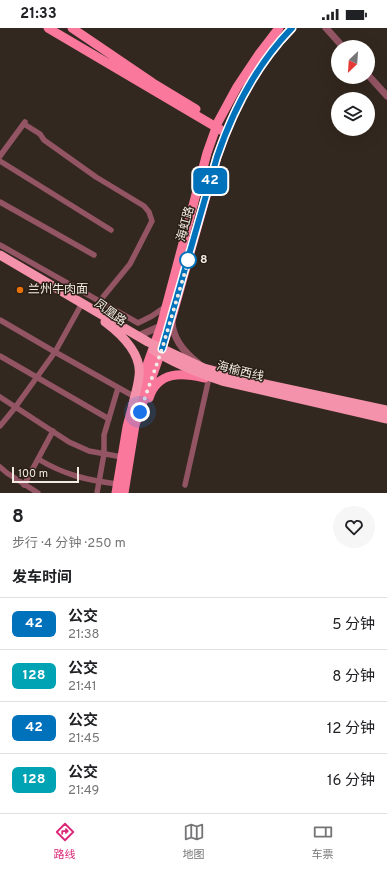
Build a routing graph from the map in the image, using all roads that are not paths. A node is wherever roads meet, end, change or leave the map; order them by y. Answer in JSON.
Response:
{"nodes":[{"id":1,"x":48,"y":28,"type":"edge"},
{"id":2,"x":72,"y":28,"type":"edge"},
{"id":3,"x":279,"y":28,"type":"edge"},
{"id":4,"x":292,"y":28,"type":"edge"},
{"id":5,"x":326,"y":28,"type":"edge"},
{"id":6,"x":337,"y":40,"type":"edge"},
{"id":7,"x":375,"y":83,"type":"edge"},
{"id":8,"x":387,"y":96,"type":"edge"},
{"id":9,"x":217,"y":125,"type":"junction"},
{"id":10,"x":227,"y":130,"type":"junction"},
{"id":11,"x":0,"y":156,"type":"edge"},
{"id":12,"x":0,"y":161,"type":"edge"},
{"id":13,"x":0,"y":202,"type":"edge"},
{"id":14,"x":111,"y":230,"type":"dead end"},
{"id":15,"x":0,"y":245,"type":"edge"},
{"id":16,"x":0,"y":255,"type":"edge"},
{"id":17,"x":94,"y":255,"type":"dead end"},
{"id":18,"x":0,"y":261,"type":"edge"},
{"id":19,"x":101,"y":303,"type":"junction"},
{"id":20,"x":166,"y":306,"type":"junction"},
{"id":21,"x":80,"y":307,"type":"junction"},
{"id":22,"x":98,"y":315,"type":"junction"},
{"id":23,"x":172,"y":317,"type":"junction"},
{"id":24,"x":0,"y":320,"type":"edge"},
{"id":25,"x":161,"y":326,"type":"junction"},
{"id":26,"x":138,"y":336,"type":"junction"},
{"id":27,"x":156,"y":348,"type":"junction"},
{"id":28,"x":55,"y":352,"type":"junction"},
{"id":29,"x":0,"y":356,"type":"edge"},
{"id":30,"x":204,"y":368,"type":"junction"},
{"id":31,"x":37,"y":378,"type":"junction"},
{"id":32,"x":209,"y":378,"type":"junction"},
{"id":33,"x":222,"y":381,"type":"junction"},
{"id":34,"x":118,"y":388,"type":"junction"},
{"id":35,"x":0,"y":397,"type":"edge"},
{"id":36,"x":134,"y":400,"type":"junction"},
{"id":37,"x":16,"y":406,"type":"junction"},
{"id":38,"x":387,"y":410,"type":"edge"},
{"id":39,"x":108,"y":419,"type":"junction"},
{"id":40,"x":387,"y":419,"type":"edge"},
{"id":41,"x":0,"y":426,"type":"edge"},
{"id":42,"x":53,"y":431,"type":"junction"},
{"id":43,"x":104,"y":454,"type":"junction"},
{"id":44,"x":38,"y":459,"type":"junction"},
{"id":45,"x":125,"y":460,"type":"junction"},
{"id":46,"x":0,"y":467,"type":"edge"},
{"id":47,"x":99,"y":482,"type":"junction"},
{"id":48,"x":24,"y":485,"type":"junction"},
{"id":49,"x":185,"y":485,"type":"dead end"},
{"id":50,"x":117,"y":489,"type":"edge"},
{"id":51,"x":38,"y":493,"type":"edge"},
{"id":52,"x":97,"y":493,"type":"edge"},
{"id":53,"x":124,"y":493,"type":"edge"}],
"edges":[{"from":1,"to":9,"type":"main road"},
{"from":2,"to":9,"type":"main road"},
{"from":3,"to":9,"type":"main road","name":"海虹路"},
{"from":4,"to":10,"type":"main road","name":"海虹路"},
{"from":5,"to":6,"type":"street"},
{"from":7,"to":8,"type":"street"},
{"from":9,"to":10,"type":"main road"},
{"from":9,"to":20,"type":"main road","name":"海虹路"},
{"from":10,"to":23,"type":"main road","name":"海虹路"},
{"from":11,"to":19,"type":"street"},
{"from":12,"to":14,"type":"street"},
{"from":13,"to":17,"type":"street"},
{"from":15,"to":19,"type":"street"},
{"from":16,"to":22,"type":"highway","name":"凤凰路"},
{"from":18,"to":21,"type":"highway","name":"凤凰路"},
{"from":19,"to":20,"type":"street"},
{"from":19,"to":22,"type":"street"},
{"from":20,"to":25,"type":"main road","name":"海虹路"},
{"from":21,"to":22,"type":"highway","name":"凤凰路"},
{"from":21,"to":28,"type":"street"},
{"from":22,"to":26,"type":"highway","name":"凤凰路"},
{"from":22,"to":27,"type":"highway","name":"海榆西线"},
{"from":22,"to":36,"type":"highway","name":"凤凰路"},
{"from":23,"to":27,"type":"main road","name":"海虹路"},
{"from":23,"to":30,"type":"street"},
{"from":24,"to":28,"type":"street"},
{"from":25,"to":26,"type":"street"},
{"from":25,"to":27,"type":"main road","name":"海虹路"},
{"from":26,"to":27,"type":"highway","name":"凤凰路"},
{"from":27,"to":30,"type":"highway","name":"海榆西线"},
{"from":27,"to":33,"type":"highway","name":"海榆西线"},
{"from":27,"to":36,"type":"main road","name":"凤凰路"},
{"from":27,"to":45,"type":"main road","name":"凤凰路"},
{"from":28,"to":31,"type":"street"},
{"from":28,"to":34,"type":"street"},
{"from":29,"to":31,"type":"street"},
{"from":30,"to":38,"type":"highway","name":"海榆西线"},
{"from":31,"to":37,"type":"street"},
{"from":31,"to":39,"type":"street"},
{"from":32,"to":33,"type":"main road"},
{"from":32,"to":45,"type":"main road"},
{"from":32,"to":49,"type":"street"},
{"from":33,"to":40,"type":"highway","name":"海榆西线"},
{"from":34,"to":36,"type":"street"},
{"from":34,"to":39,"type":"street"},
{"from":35,"to":37,"type":"street"},
{"from":36,"to":45,"type":"main road","name":"凤凰路"},
{"from":37,"to":41,"type":"street"},
{"from":37,"to":42,"type":"street"},
{"from":39,"to":43,"type":"street"},
{"from":42,"to":43,"type":"street"},
{"from":42,"to":44,"type":"street"},
{"from":43,"to":45,"type":"street"},
{"from":43,"to":47,"type":"street"},
{"from":44,"to":47,"type":"street"},
{"from":44,"to":48,"type":"street"},
{"from":45,"to":50,"type":"main road","name":"凤凰路"},
{"from":45,"to":53,"type":"main road","name":"凤凰路"},
{"from":46,"to":48,"type":"street"},
{"from":47,"to":50,"type":"street"},
{"from":47,"to":52,"type":"street"},
{"from":48,"to":51,"type":"street"}]}
